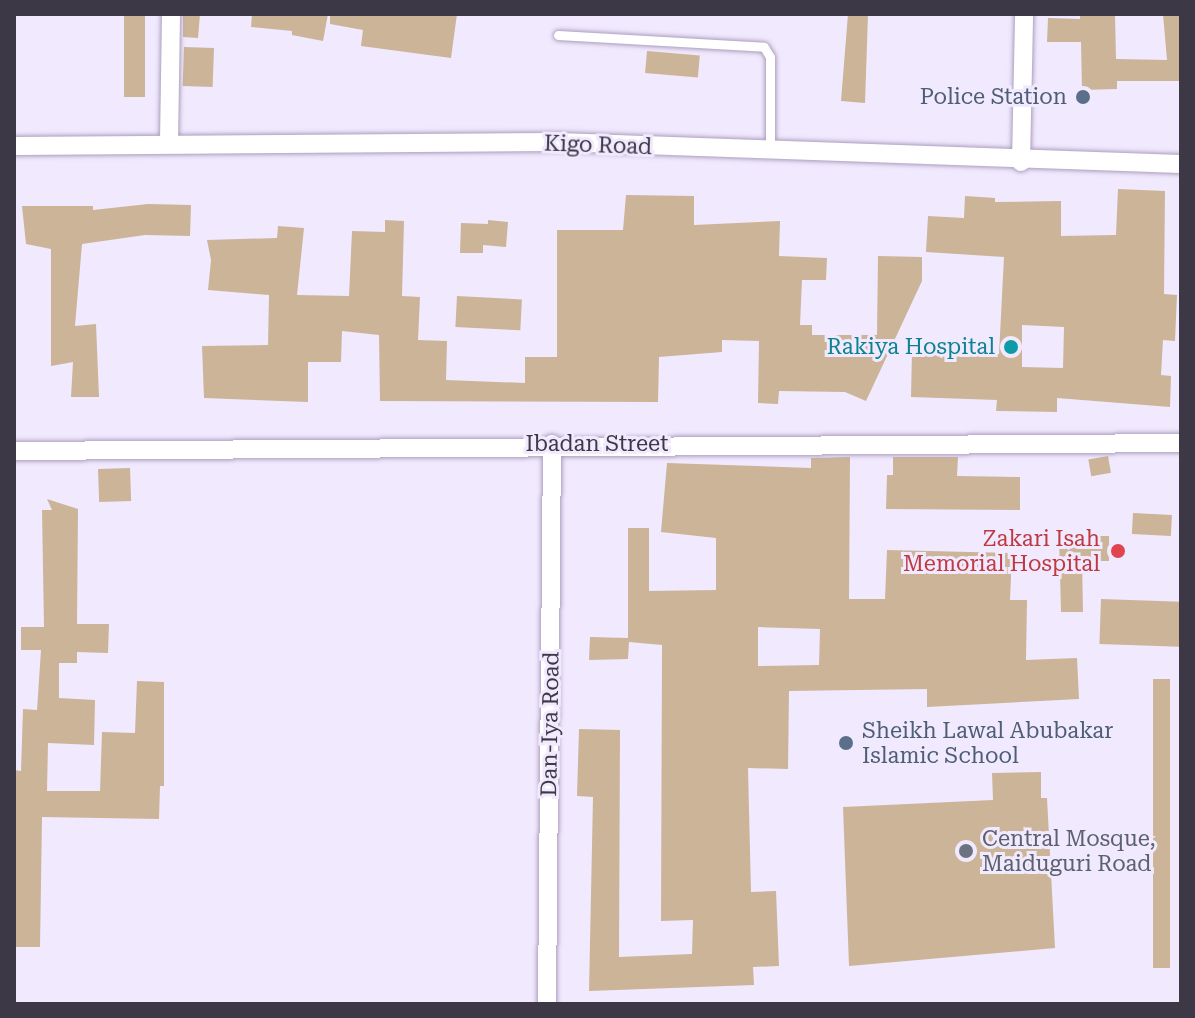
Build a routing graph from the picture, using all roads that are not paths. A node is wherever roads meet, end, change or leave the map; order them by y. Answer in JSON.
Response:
{"nodes":[{"id":1,"x":171,"y":14,"type":"edge"},
{"id":2,"x":1024,"y":14,"type":"edge"},
{"id":3,"x":558,"y":35,"type":"dead end"},
{"id":4,"x":169,"y":142,"type":"junction"},
{"id":5,"x":14,"y":146,"type":"edge"},
{"id":6,"x":770,"y":151,"type":"junction"},
{"id":7,"x":1021,"y":162,"type":"junction"},
{"id":8,"x":1181,"y":164,"type":"edge"},
{"id":9,"x":1181,"y":443,"type":"edge"},
{"id":10,"x":552,"y":444,"type":"junction"},
{"id":11,"x":14,"y":451,"type":"edge"},
{"id":12,"x":547,"y":1004,"type":"edge"}],
"edges":[{"from":1,"to":4,"type":"street"},
{"from":2,"to":7,"type":"street"},
{"from":3,"to":6,"type":"lane"},
{"from":4,"to":5,"type":"street","name":"Kigo Road"},
{"from":4,"to":6,"type":"street","name":"Kigo Road"},
{"from":6,"to":7,"type":"street","name":"Kigo Road"},
{"from":7,"to":8,"type":"street","name":"Kigo Road"},
{"from":9,"to":10,"type":"street","name":"Ibadan Street"},
{"from":10,"to":11,"type":"street","name":"Ibadan Street"},
{"from":10,"to":12,"type":"street","name":"Dan-Iya Road"}]}
